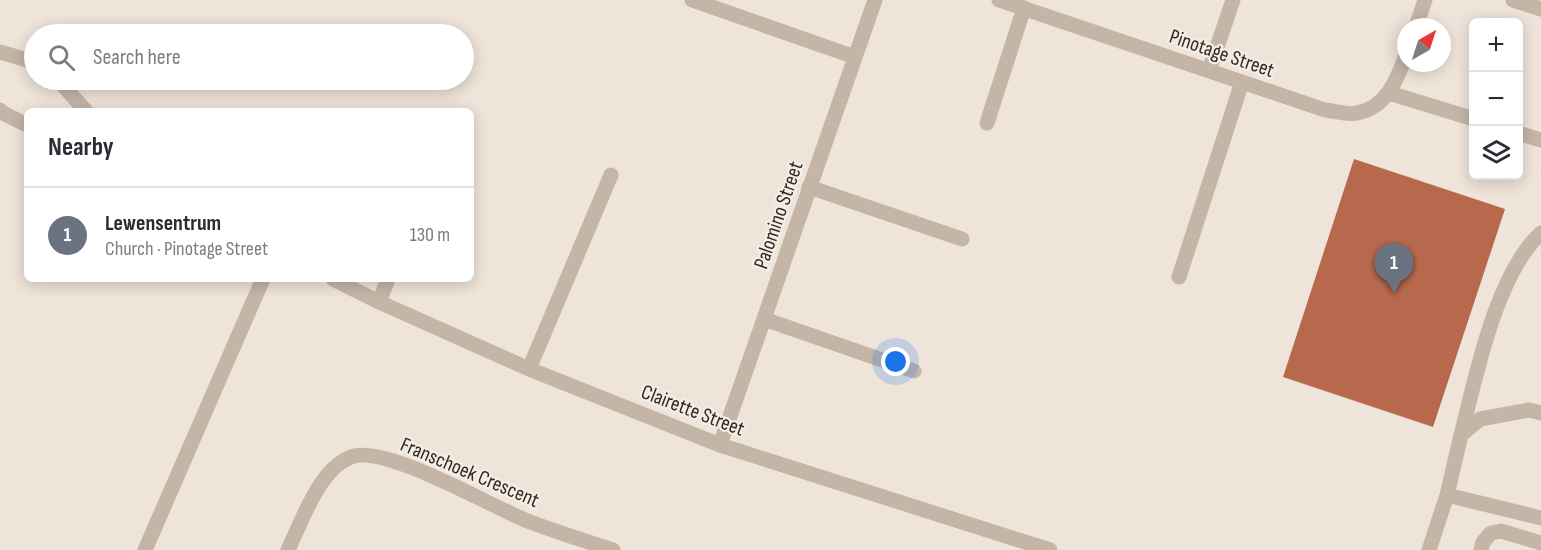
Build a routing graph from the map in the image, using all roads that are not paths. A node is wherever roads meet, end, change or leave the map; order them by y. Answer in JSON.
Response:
{"nodes":[{"id":1,"x":692,"y":0,"type":"edge"},
{"id":2,"x":875,"y":0,"type":"edge"},
{"id":3,"x":999,"y":0,"type":"edge"},
{"id":4,"x":1233,"y":0,"type":"edge"},
{"id":5,"x":1425,"y":0,"type":"edge"},
{"id":6,"x":1513,"y":0,"type":"edge"},
{"id":7,"x":1024,"y":8,"type":"junction"},
{"id":8,"x":1541,"y":9,"type":"edge"},
{"id":9,"x":1419,"y":18,"type":"edge"},
{"id":10,"x":0,"y":52,"type":"edge"},
{"id":11,"x":855,"y":57,"type":"junction"},
{"id":12,"x":24,"y":59,"type":"edge"},
{"id":13,"x":1209,"y":71,"type":"junction"},
{"id":14,"x":1398,"y":72,"type":"edge"},
{"id":15,"x":1242,"y":82,"type":"junction"},
{"id":16,"x":67,"y":90,"type":"edge"},
{"id":17,"x":1389,"y":93,"type":"junction"},
{"id":18,"x":83,"y":108,"type":"edge"},
{"id":19,"x":0,"y":110,"type":"edge"},
{"id":20,"x":1469,"y":118,"type":"edge"},
{"id":21,"x":987,"y":123,"type":"dead end"},
{"id":22,"x":24,"y":124,"type":"edge"},
{"id":23,"x":1523,"y":136,"type":"edge"},
{"id":24,"x":1541,"y":141,"type":"edge"},
{"id":25,"x":611,"y":175,"type":"dead end"},
{"id":26,"x":809,"y":187,"type":"junction"},
{"id":27,"x":1541,"y":233,"type":"edge"},
{"id":28,"x":962,"y":239,"type":"dead end"},
{"id":29,"x":1179,"y":277,"type":"dead end"},
{"id":30,"x":262,"y":282,"type":"edge"},
{"id":31,"x":339,"y":282,"type":"edge"},
{"id":32,"x":387,"y":282,"type":"edge"},
{"id":33,"x":379,"y":302,"type":"junction"},
{"id":34,"x":764,"y":319,"type":"junction"},
{"id":35,"x":530,"y":369,"type":"junction"},
{"id":36,"x":914,"y":371,"type":"dead end"},
{"id":37,"x":1541,"y":413,"type":"edge"},
{"id":38,"x":1461,"y":435,"type":"junction"},
{"id":39,"x":720,"y":444,"type":"junction"},
{"id":40,"x":1447,"y":495,"type":"junction"},
{"id":41,"x":1541,"y":518,"type":"edge"},
{"id":42,"x":1541,"y":543,"type":"edge"},
{"id":43,"x":145,"y":550,"type":"edge"},
{"id":44,"x":288,"y":550,"type":"edge"},
{"id":45,"x":612,"y":550,"type":"edge"},
{"id":46,"x":1050,"y":550,"type":"edge"},
{"id":47,"x":1429,"y":550,"type":"edge"},
{"id":48,"x":1481,"y":550,"type":"edge"}],
"edges":[{"from":1,"to":11,"type":"street"},
{"from":2,"to":11,"type":"street","name":"Palomino Street"},
{"from":3,"to":7,"type":"street","name":"Pinotage Street"},
{"from":4,"to":13,"type":"street"},
{"from":5,"to":9,"type":"street"},
{"from":6,"to":8,"type":"street"},
{"from":7,"to":13,"type":"street","name":"Pinotage Street"},
{"from":7,"to":21,"type":"street"},
{"from":10,"to":12,"type":"street"},
{"from":11,"to":26,"type":"street","name":"Palomino Street"},
{"from":13,"to":15,"type":"street","name":"Pinotage Street"},
{"from":14,"to":17,"type":"street"},
{"from":15,"to":17,"type":"street","name":"Pinotage Street"},
{"from":15,"to":29,"type":"street"},
{"from":16,"to":18,"type":"street"},
{"from":17,"to":20,"type":"street"},
{"from":19,"to":22,"type":"street"},
{"from":23,"to":24,"type":"street"},
{"from":25,"to":35,"type":"street"},
{"from":26,"to":28,"type":"street"},
{"from":26,"to":34,"type":"street","name":"Palomino Street"},
{"from":27,"to":38,"type":"street"},
{"from":30,"to":43,"type":"street"},
{"from":31,"to":33,"type":"street","name":"Clairette Street"},
{"from":32,"to":33,"type":"street"},
{"from":33,"to":35,"type":"street","name":"Clairette Street"},
{"from":34,"to":36,"type":"street"},
{"from":34,"to":39,"type":"street","name":"Palomino Street"},
{"from":35,"to":39,"type":"street","name":"Clairette Street"},
{"from":37,"to":38,"type":"street"},
{"from":38,"to":40,"type":"street"},
{"from":39,"to":46,"type":"street","name":"Clairette Street"},
{"from":40,"to":41,"type":"street"},
{"from":40,"to":47,"type":"street"},
{"from":42,"to":48,"type":"street"},
{"from":44,"to":45,"type":"street","name":"Franschoek Crescent"}]}
